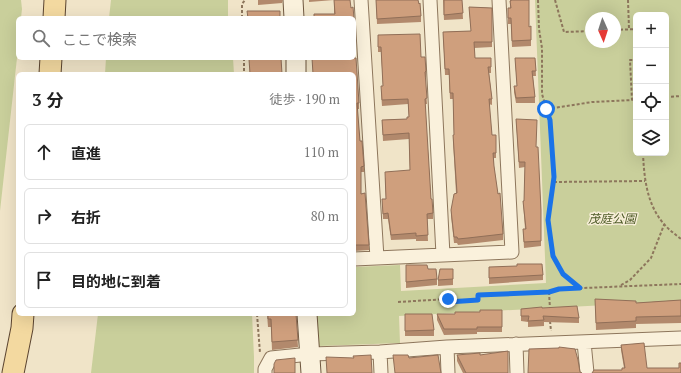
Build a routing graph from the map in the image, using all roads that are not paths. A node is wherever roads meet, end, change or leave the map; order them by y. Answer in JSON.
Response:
{"nodes":[{"id":1,"x":55,"y":0,"type":"edge"},
{"id":2,"x":293,"y":0,"type":"edge"},
{"id":3,"x":361,"y":0,"type":"edge"},
{"id":4,"x":430,"y":0,"type":"edge"},
{"id":5,"x":499,"y":0,"type":"edge"},
{"id":6,"x":54,"y":16,"type":"edge"},
{"id":7,"x":294,"y":16,"type":"edge"},
{"id":8,"x":51,"y":60,"type":"edge"},
{"id":9,"x":296,"y":60,"type":"edge"},
{"id":10,"x":50,"y":72,"type":"edge"},
{"id":11,"x":296,"y":72,"type":"edge"},
{"id":12,"x":443,"y":255,"type":"junction"},
{"id":13,"x":378,"y":258,"type":"junction"},
{"id":14,"x":356,"y":259,"type":"edge"},
{"id":15,"x":23,"y":316,"type":"edge"},
{"id":16,"x":307,"y":316,"type":"edge"},
{"id":17,"x":681,"y":338,"type":"edge"},
{"id":18,"x":584,"y":342,"type":"junction"},
{"id":19,"x":516,"y":344,"type":"junction"},
{"id":20,"x":447,"y":347,"type":"junction"},
{"id":21,"x":380,"y":352,"type":"junction"},
{"id":22,"x":310,"y":354,"type":"junction"},
{"id":23,"x":13,"y":373,"type":"edge"},
{"id":24,"x":265,"y":373,"type":"edge"},
{"id":25,"x":311,"y":373,"type":"edge"},
{"id":26,"x":381,"y":373,"type":"edge"},
{"id":27,"x":448,"y":373,"type":"edge"},
{"id":28,"x":517,"y":373,"type":"edge"},
{"id":29,"x":586,"y":373,"type":"edge"}],
"edges":[{"from":1,"to":6,"type":"main road"},
{"from":2,"to":7,"type":"street"},
{"from":3,"to":13,"type":"street"},
{"from":4,"to":12,"type":"street"},
{"from":5,"to":12,"type":"street"},
{"from":8,"to":10,"type":"main road"},
{"from":9,"to":11,"type":"street"},
{"from":12,"to":13,"type":"street"},
{"from":13,"to":14,"type":"street"},
{"from":15,"to":23,"type":"main road"},
{"from":16,"to":22,"type":"street"},
{"from":17,"to":18,"type":"street"},
{"from":18,"to":19,"type":"street"},
{"from":18,"to":29,"type":"street"},
{"from":19,"to":20,"type":"street"},
{"from":19,"to":28,"type":"street"},
{"from":20,"to":21,"type":"street"},
{"from":20,"to":27,"type":"street"},
{"from":21,"to":22,"type":"street"},
{"from":21,"to":26,"type":"street"},
{"from":22,"to":24,"type":"street"},
{"from":22,"to":25,"type":"street"}]}
